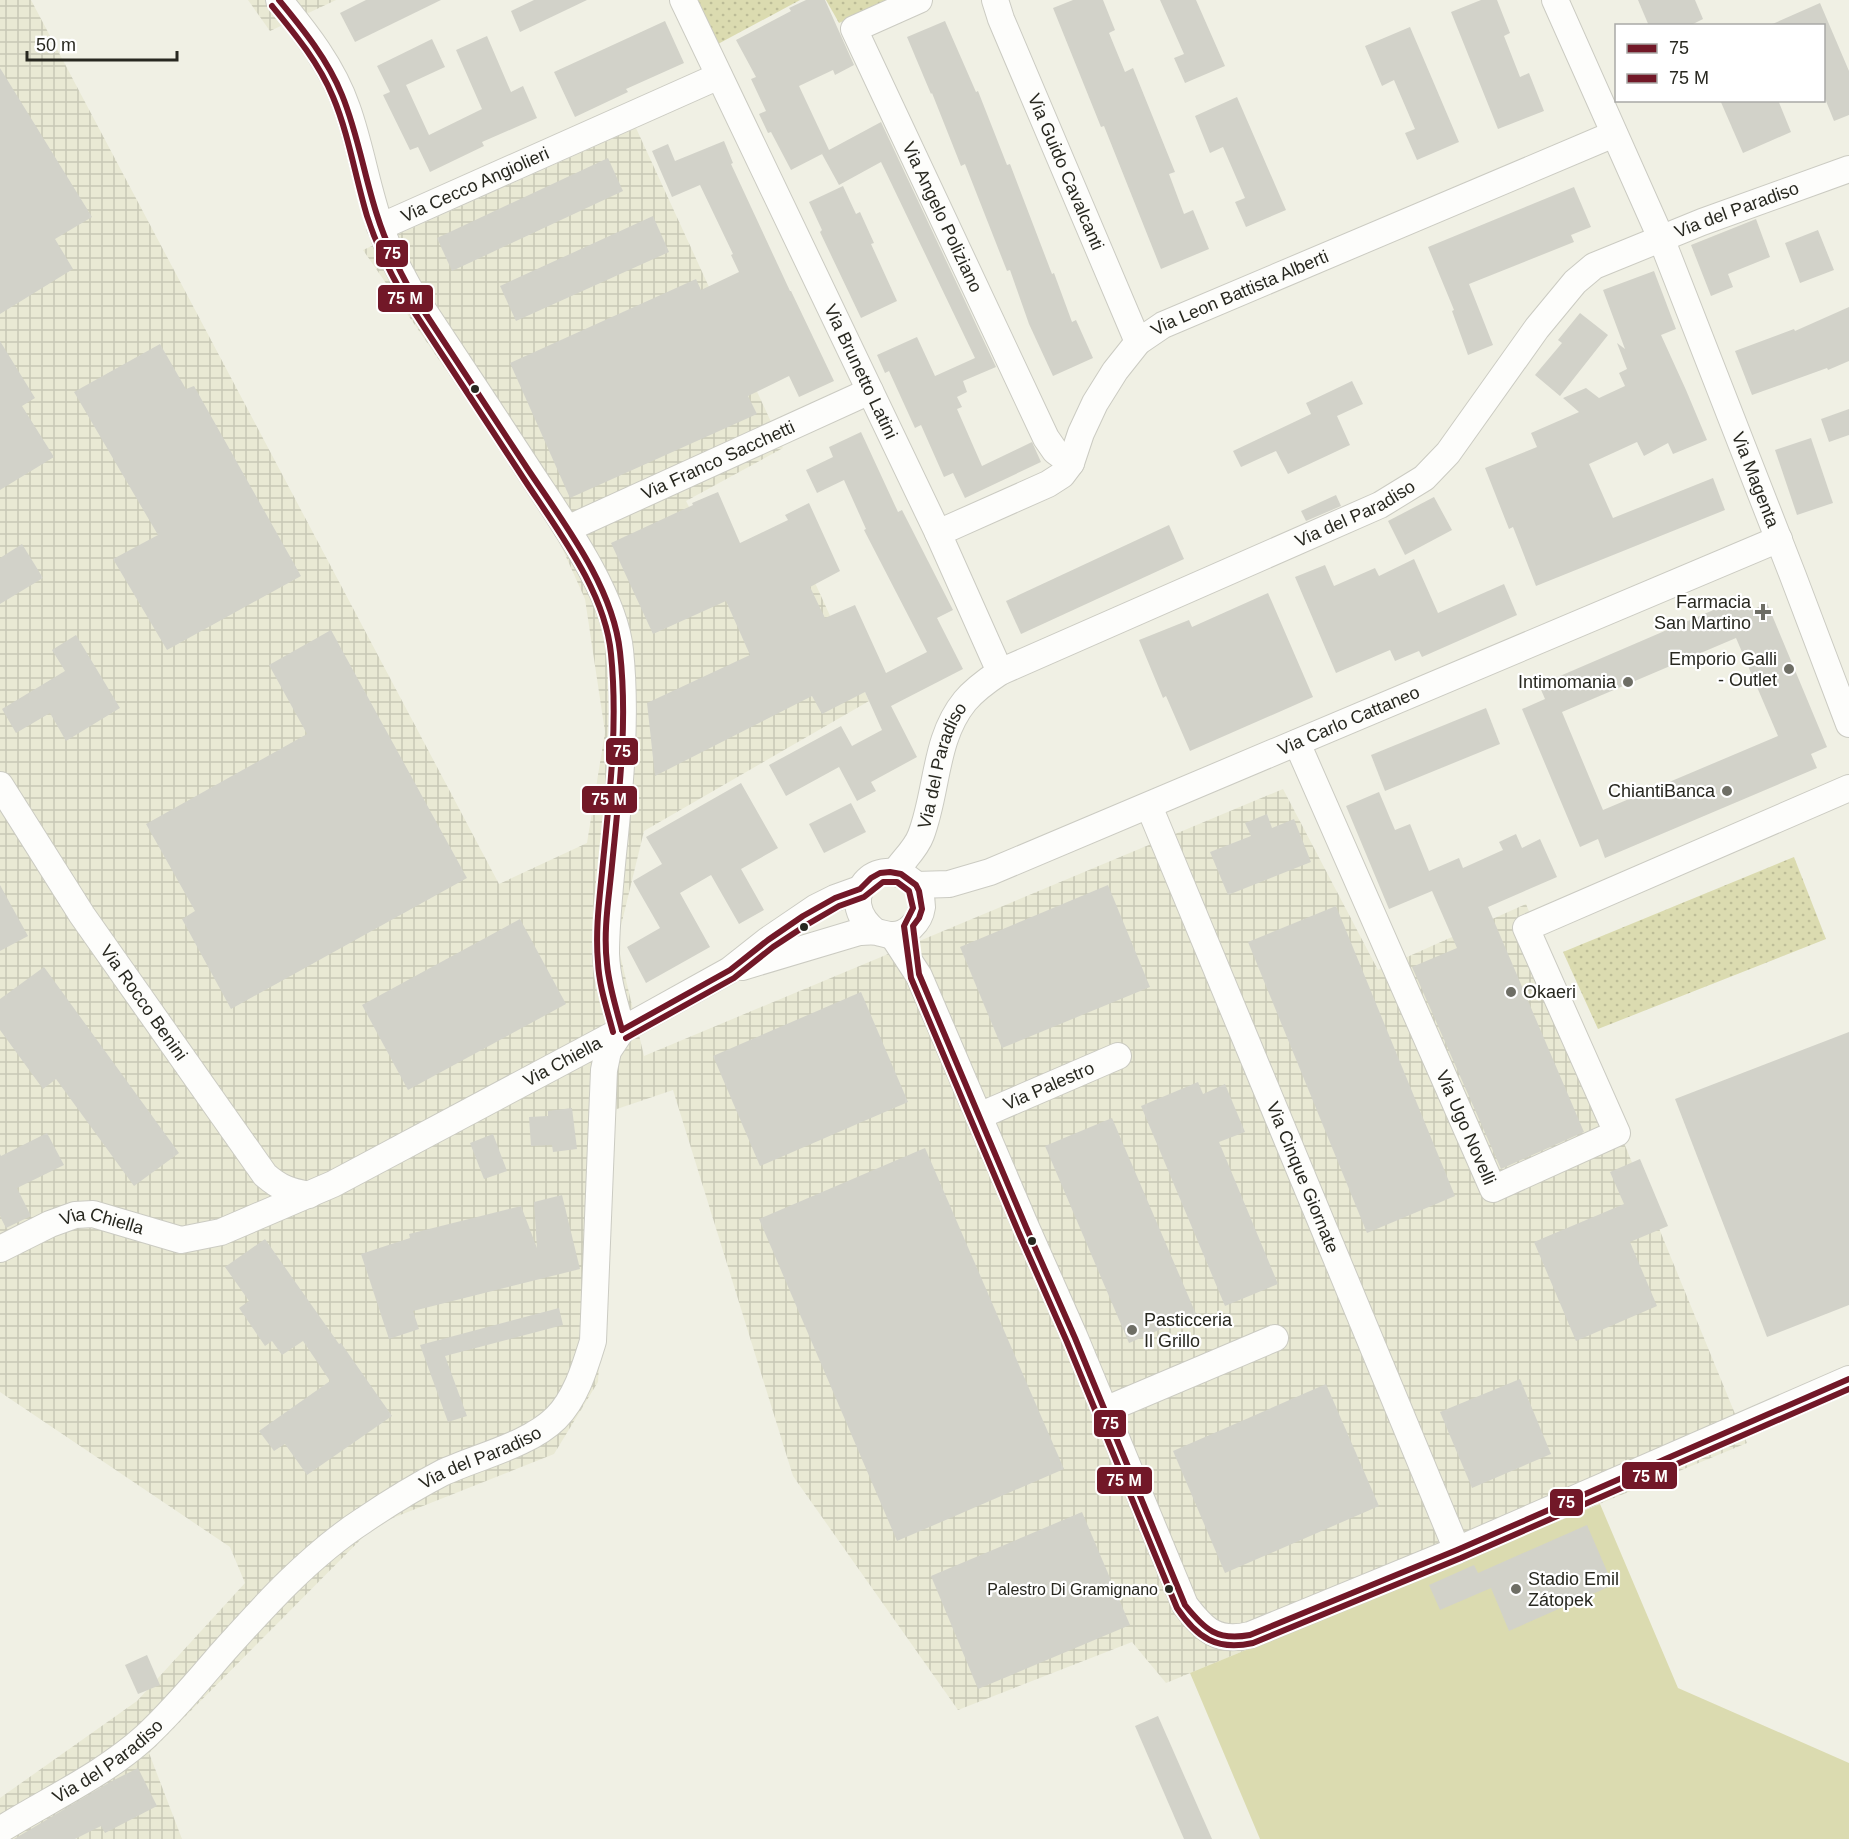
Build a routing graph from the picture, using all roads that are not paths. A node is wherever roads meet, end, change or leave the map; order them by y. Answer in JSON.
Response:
{"nodes":[{"id":1,"x":279,"y":0,"type":"edge"},
{"id":2,"x":683,"y":0,"type":"edge"},
{"id":3,"x":919,"y":0,"type":"edge"},
{"id":4,"x":995,"y":0,"type":"edge"},
{"id":5,"x":1555,"y":0,"type":"edge"},
{"id":6,"x":718,"y":76,"type":"junction"},
{"id":7,"x":1614,"y":134,"type":"junction"},
{"id":8,"x":1849,"y":169,"type":"edge"},
{"id":9,"x":380,"y":227,"type":"junction"},
{"id":10,"x":1661,"y":238,"type":"junction"},
{"id":11,"x":1138,"y":342,"type":"junction"},
{"id":12,"x":870,"y":391,"type":"junction"},
{"id":13,"x":1071,"y":463,"type":"junction"},
{"id":14,"x":567,"y":529,"type":"junction"},
{"id":15,"x":938,"y":533,"type":"junction"},
{"id":16,"x":1779,"y":539,"type":"junction"},
{"id":17,"x":1000,"y":672,"type":"junction"},
{"id":18,"x":1849,"y":724,"type":"edge"},
{"id":19,"x":1297,"y":743,"type":"junction"},
{"id":20,"x":0,"y":785,"type":"edge"},
{"id":21,"x":1849,"y":788,"type":"edge"},
{"id":22,"x":1149,"y":806,"type":"junction"},
{"id":23,"x":905,"y":878,"type":"junction"},
{"id":24,"x":860,"y":890,"type":"junction"},
{"id":25,"x":894,"y":931,"type":"junction"},
{"id":26,"x":730,"y":970,"type":"junction"},
{"id":27,"x":622,"y":1030,"type":"junction"},
{"id":28,"x":1118,"y":1056,"type":"dead end"},
{"id":29,"x":979,"y":1116,"type":"junction"},
{"id":30,"x":309,"y":1195,"type":"junction"},
{"id":31,"x":0,"y":1249,"type":"edge"},
{"id":32,"x":1275,"y":1338,"type":"dead end"},
{"id":33,"x":1849,"y":1379,"type":"edge"},
{"id":34,"x":1105,"y":1410,"type":"junction"},
{"id":35,"x":1457,"y":1550,"type":"junction"},
{"id":36,"x":0,"y":1830,"type":"edge"}],
"edges":[{"from":1,"to":9,"type":"street","name":"Via Chiella"},
{"from":2,"to":6,"type":"street","name":"Via Brunetto Latini"},
{"from":3,"to":13,"type":"street","name":"Via Angelo Poliziano"},
{"from":4,"to":11,"type":"street","name":"Via Guido Cavalcanti"},
{"from":5,"to":7,"type":"street","name":"Via Magenta"},
{"from":6,"to":9,"type":"street","name":"Via Cecco Angiolieri"},
{"from":6,"to":12,"type":"street","name":"Via Brunetto Latini"},
{"from":7,"to":10,"type":"street","name":"Via Magenta"},
{"from":7,"to":11,"type":"street","name":"Via Leon Battista Alberti"},
{"from":8,"to":10,"type":"street","name":"Via del Paradiso"},
{"from":9,"to":14,"type":"street","name":"Via Chiella"},
{"from":10,"to":16,"type":"street","name":"Via Magenta"},
{"from":10,"to":17,"type":"street","name":"Via del Paradiso"},
{"from":11,"to":13,"type":"street","name":"Via Leon Battista Alberti"},
{"from":12,"to":14,"type":"street","name":"Via Franco Sacchetti"},
{"from":12,"to":15,"type":"street","name":"Via Brunetto Latini"},
{"from":13,"to":15,"type":"street","name":"Via Leon Battista Alberti"},
{"from":14,"to":27,"type":"street","name":"Via Chiella"},
{"from":15,"to":17,"type":"street","name":"Via Brunetto Latini"},
{"from":16,"to":18,"type":"street","name":"Via Magenta"},
{"from":16,"to":19,"type":"street","name":"Via Carlo Cattaneo"},
{"from":17,"to":23,"type":"street","name":"Via del Paradiso"},
{"from":19,"to":21,"type":"street","name":"Via Ugo Novelli"},
{"from":19,"to":22,"type":"street","name":"Via Carlo Cattaneo"},
{"from":20,"to":30,"type":"street","name":"Via Rocco Benini"},
{"from":22,"to":23,"type":"street","name":"Via Carlo Cattaneo"},
{"from":22,"to":35,"type":"street","name":"Via Cinque Giornate"},
{"from":23,"to":24,"type":"street"},
{"from":23,"to":25,"type":"street"},
{"from":24,"to":25,"type":"street"},
{"from":24,"to":26,"type":"street"},
{"from":25,"to":26,"type":"street"},
{"from":25,"to":29,"type":"street"},
{"from":26,"to":27,"type":"street"},
{"from":27,"to":30,"type":"street","name":"Via Chiella"},
{"from":27,"to":36,"type":"street","name":"Via del Paradiso"},
{"from":28,"to":29,"type":"street","name":"Via Palestro"},
{"from":29,"to":34,"type":"street"},
{"from":30,"to":31,"type":"street","name":"Via Chiella"},
{"from":32,"to":34,"type":"street"},
{"from":33,"to":35,"type":"street"},
{"from":34,"to":35,"type":"street"}]}
